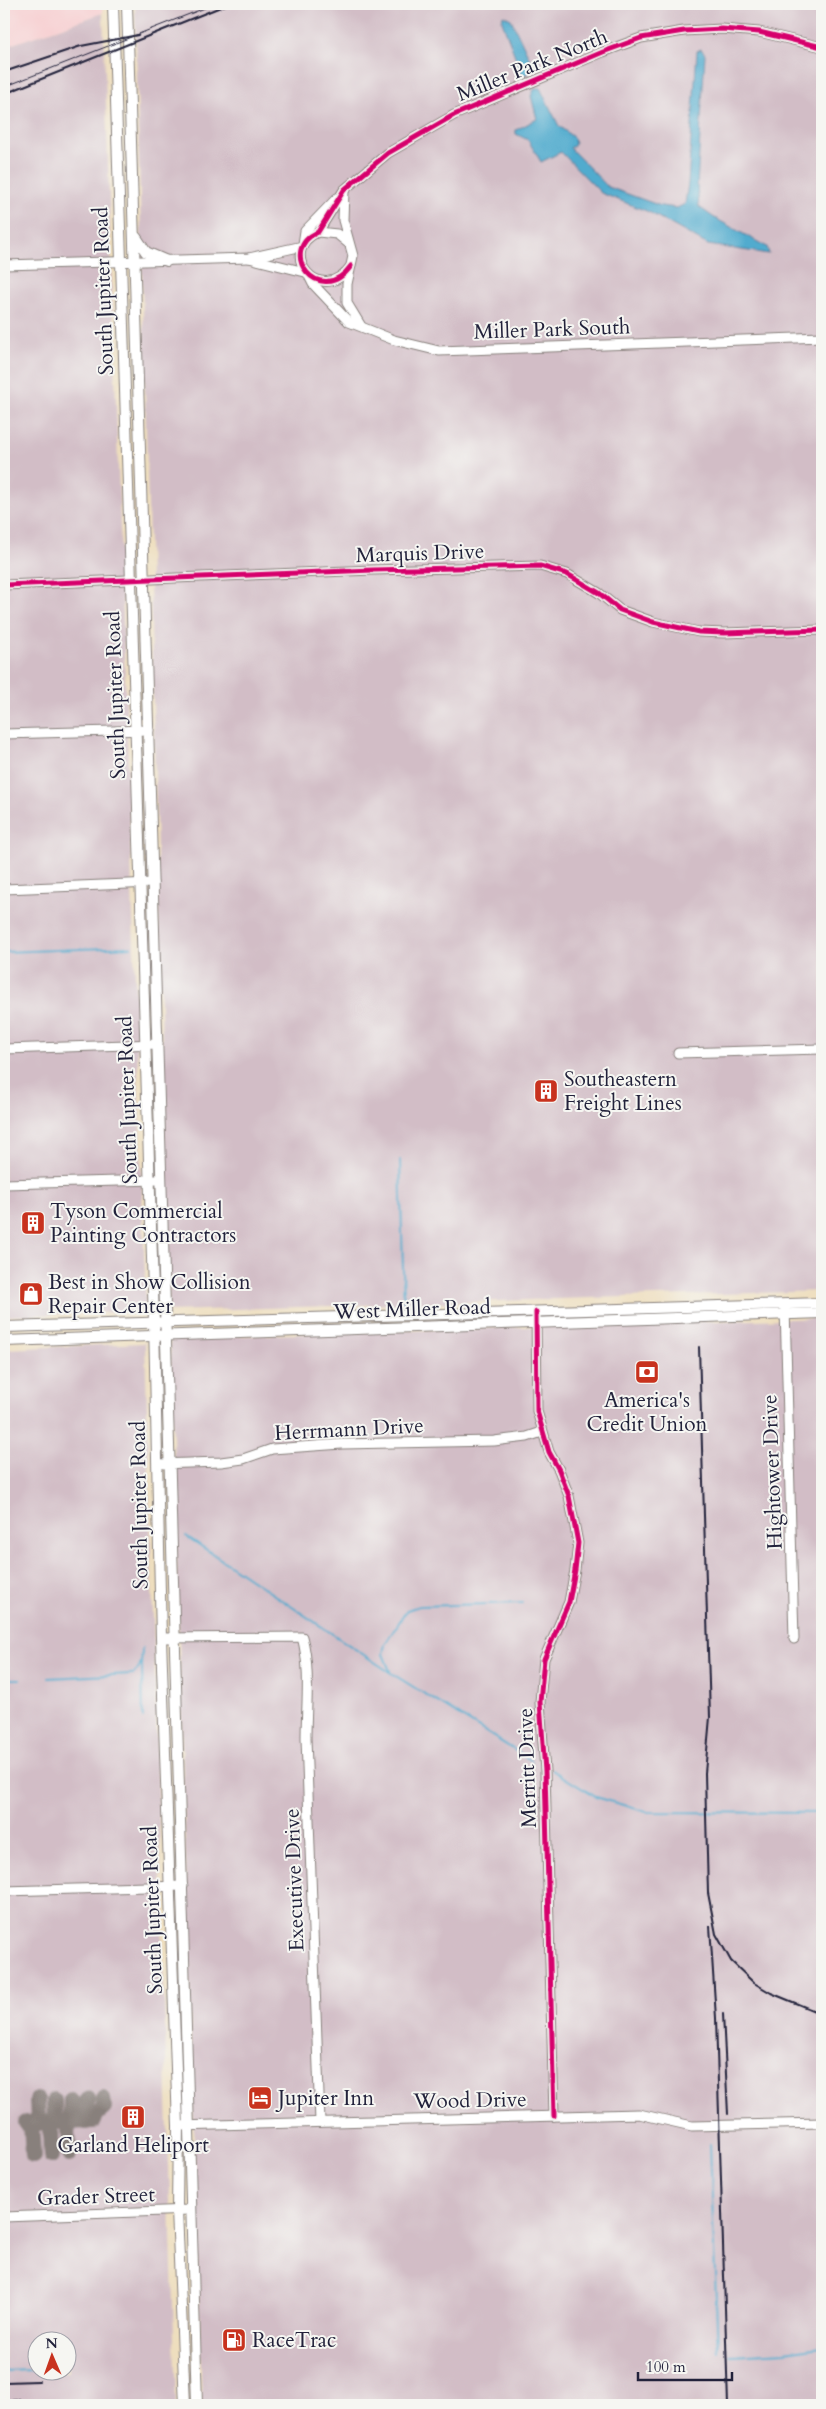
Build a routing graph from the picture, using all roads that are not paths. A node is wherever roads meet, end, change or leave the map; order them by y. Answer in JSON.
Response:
{"nodes":[{"id":1,"x":112,"y":4,"type":"edge"},
{"id":2,"x":127,"y":4,"type":"edge"},
{"id":3,"x":822,"y":47,"type":"edge"},
{"id":4,"x":117,"y":134,"type":"junction"},
{"id":5,"x":130,"y":134,"type":"junction"},
{"id":6,"x":344,"y":190,"type":"junction"},
{"id":7,"x":318,"y":232,"type":"junction"},
{"id":8,"x":135,"y":235,"type":"junction"},
{"id":9,"x":303,"y":245,"type":"junction"},
{"id":10,"x":350,"y":245,"type":"junction"},
{"id":11,"x":249,"y":258,"type":"junction"},
{"id":12,"x":167,"y":261,"type":"junction"},
{"id":13,"x":121,"y":262,"type":"junction"},
{"id":14,"x":135,"y":262,"type":"junction"},
{"id":15,"x":4,"y":265,"type":"edge"},
{"id":16,"x":351,"y":266,"type":"junction"},
{"id":17,"x":307,"y":274,"type":"junction"},
{"id":18,"x":364,"y":328,"type":"junction"},
{"id":19,"x":822,"y":337,"type":"edge"},
{"id":20,"x":126,"y":420,"type":"junction"},
{"id":21,"x":139,"y":420,"type":"junction"},
{"id":22,"x":131,"y":580,"type":"junction"},
{"id":23,"x":144,"y":580,"type":"junction"},
{"id":24,"x":4,"y":585,"type":"edge"},
{"id":25,"x":822,"y":630,"type":"edge"},
{"id":26,"x":134,"y":730,"type":"junction"},
{"id":27,"x":149,"y":730,"type":"junction"},
{"id":28,"x":4,"y":734,"type":"edge"},
{"id":29,"x":137,"y":810,"type":"junction"},
{"id":30,"x":151,"y":810,"type":"junction"},
{"id":31,"x":154,"y":883,"type":"junction"},
{"id":32,"x":140,"y":884,"type":"junction"},
{"id":33,"x":4,"y":889,"type":"edge"},
{"id":34,"x":156,"y":963,"type":"junction"},
{"id":35,"x":142,"y":964,"type":"junction"},
{"id":36,"x":158,"y":1044,"type":"junction"},
{"id":37,"x":144,"y":1045,"type":"junction"},
{"id":38,"x":822,"y":1049,"type":"edge"},
{"id":39,"x":4,"y":1050,"type":"edge"},
{"id":40,"x":678,"y":1053,"type":"dead end"},
{"id":41,"x":149,"y":1180,"type":"junction"},
{"id":42,"x":162,"y":1180,"type":"junction"},
{"id":43,"x":4,"y":1184,"type":"edge"},
{"id":44,"x":822,"y":1303,"type":"edge"},
{"id":45,"x":785,"y":1309,"type":"junction"},
{"id":46,"x":536,"y":1312,"type":"junction"},
{"id":47,"x":822,"y":1313,"type":"edge"},
{"id":48,"x":154,"y":1322,"type":"junction"},
{"id":49,"x":166,"y":1322,"type":"junction"},
{"id":50,"x":535,"y":1323,"type":"junction"},
{"id":51,"x":4,"y":1327,"type":"edge"},
{"id":52,"x":154,"y":1335,"type":"junction"},
{"id":53,"x":166,"y":1335,"type":"junction"},
{"id":54,"x":4,"y":1341,"type":"edge"},
{"id":55,"x":542,"y":1432,"type":"junction"},
{"id":56,"x":171,"y":1463,"type":"junction"},
{"id":57,"x":158,"y":1464,"type":"junction"},
{"id":58,"x":161,"y":1638,"type":"junction"},
{"id":59,"x":175,"y":1638,"type":"junction"},
{"id":60,"x":794,"y":1639,"type":"dead end"},
{"id":61,"x":178,"y":1733,"type":"junction"},
{"id":62,"x":164,"y":1734,"type":"junction"},
{"id":63,"x":183,"y":1886,"type":"junction"},
{"id":64,"x":170,"y":1887,"type":"junction"},
{"id":65,"x":4,"y":1891,"type":"edge"},
{"id":66,"x":554,"y":2116,"type":"junction"},
{"id":67,"x":320,"y":2122,"type":"junction"},
{"id":68,"x":822,"y":2122,"type":"edge"},
{"id":69,"x":178,"y":2126,"type":"junction"},
{"id":70,"x":190,"y":2126,"type":"junction"},
{"id":71,"x":822,"y":2130,"type":"edge"},
{"id":72,"x":177,"y":2210,"type":"junction"},
{"id":73,"x":190,"y":2210,"type":"junction"},
{"id":74,"x":4,"y":2217,"type":"edge"},
{"id":75,"x":185,"y":2405,"type":"edge"},
{"id":76,"x":197,"y":2405,"type":"edge"}],
"edges":[{"from":1,"to":4,"type":"main road","name":"South Jupiter Road"},
{"from":2,"to":5,"type":"main road","name":"South Jupiter Road"},
{"from":3,"to":6,"type":"street","name":"Miller Park North"},
{"from":4,"to":5,"type":"main road"},
{"from":4,"to":13,"type":"main road","name":"South Jupiter Road"},
{"from":5,"to":8,"type":"main road","name":"South Jupiter Road"},
{"from":6,"to":7,"type":"street","name":"Miller Park North"},
{"from":6,"to":9,"type":"street"},
{"from":6,"to":10,"type":"street"},
{"from":7,"to":9,"type":"street","name":"Miller Park North"},
{"from":7,"to":10,"type":"street"},
{"from":8,"to":12,"type":"main road"},
{"from":8,"to":14,"type":"main road","name":"South Jupiter Road"},
{"from":9,"to":11,"type":"street","name":"Miller Park North"},
{"from":9,"to":17,"type":"street"},
{"from":10,"to":16,"type":"street"},
{"from":11,"to":12,"type":"street"},
{"from":11,"to":17,"type":"street"},
{"from":12,"to":14,"type":"street"},
{"from":13,"to":14,"type":"street"},
{"from":13,"to":15,"type":"street"},
{"from":13,"to":20,"type":"main road","name":"South Jupiter Road"},
{"from":14,"to":21,"type":"main road","name":"South Jupiter Road"},
{"from":16,"to":17,"type":"street"},
{"from":16,"to":18,"type":"street"},
{"from":17,"to":18,"type":"street","name":"Miller Park South"},
{"from":18,"to":19,"type":"street","name":"Miller Park South"},
{"from":20,"to":21,"type":"main road"},
{"from":20,"to":22,"type":"main road","name":"South Jupiter Road"},
{"from":21,"to":23,"type":"main road","name":"South Jupiter Road"},
{"from":22,"to":23,"type":"street","name":"Marquis Drive"},
{"from":22,"to":24,"type":"street","name":"Marquis Drive"},
{"from":22,"to":26,"type":"main road","name":"South Jupiter Road"},
{"from":23,"to":25,"type":"street","name":"Marquis Drive"},
{"from":23,"to":27,"type":"main road","name":"South Jupiter Road"},
{"from":26,"to":27,"type":"street"},
{"from":26,"to":28,"type":"street"},
{"from":26,"to":29,"type":"main road","name":"South Jupiter Road"},
{"from":27,"to":30,"type":"main road","name":"South Jupiter Road"},
{"from":29,"to":30,"type":"main road"},
{"from":29,"to":32,"type":"main road","name":"South Jupiter Road"},
{"from":30,"to":31,"type":"main road","name":"South Jupiter Road"},
{"from":31,"to":32,"type":"street"},
{"from":31,"to":34,"type":"main road","name":"South Jupiter Road"},
{"from":32,"to":33,"type":"street"},
{"from":32,"to":35,"type":"main road","name":"South Jupiter Road"},
{"from":34,"to":35,"type":"main road"},
{"from":34,"to":36,"type":"main road","name":"South Jupiter Road"},
{"from":35,"to":37,"type":"main road","name":"South Jupiter Road"},
{"from":36,"to":37,"type":"street"},
{"from":36,"to":42,"type":"main road","name":"South Jupiter Road"},
{"from":37,"to":39,"type":"street"},
{"from":37,"to":41,"type":"main road","name":"South Jupiter Road"},
{"from":38,"to":40,"type":"street"},
{"from":41,"to":42,"type":"street"},
{"from":41,"to":43,"type":"street"},
{"from":41,"to":48,"type":"main road","name":"South Jupiter Road"},
{"from":42,"to":49,"type":"main road","name":"South Jupiter Road"},
{"from":44,"to":45,"type":"main road","name":"West Miller Road"},
{"from":45,"to":46,"type":"main road","name":"West Miller Road"},
{"from":45,"to":47,"type":"main road","name":"West Miller Road"},
{"from":45,"to":50,"type":"main road","name":"West Miller Road"},
{"from":45,"to":60,"type":"street","name":"Hightower Drive"},
{"from":46,"to":49,"type":"main road","name":"West Miller Road"},
{"from":46,"to":50,"type":"street","name":"Merritt Drive"},
{"from":48,"to":49,"type":"main road","name":"West Miller Road"},
{"from":48,"to":51,"type":"main road","name":"West Miller Road"},
{"from":48,"to":52,"type":"main road","name":"South Jupiter Road"},
{"from":49,"to":53,"type":"main road","name":"South Jupiter Road"},
{"from":50,"to":53,"type":"main road","name":"West Miller Road"},
{"from":50,"to":55,"type":"street","name":"Merritt Drive"},
{"from":52,"to":53,"type":"main road","name":"West Miller Road"},
{"from":52,"to":54,"type":"main road","name":"West Miller Road"},
{"from":52,"to":57,"type":"main road","name":"South Jupiter Road"},
{"from":53,"to":56,"type":"main road","name":"South Jupiter Road"},
{"from":55,"to":56,"type":"street","name":"Herrmann Drive"},
{"from":55,"to":66,"type":"street","name":"Merritt Drive"},
{"from":56,"to":57,"type":"street","name":"Herrmann Drive"},
{"from":56,"to":59,"type":"main road","name":"South Jupiter Road"},
{"from":57,"to":58,"type":"main road","name":"South Jupiter Road"},
{"from":58,"to":59,"type":"street"},
{"from":58,"to":62,"type":"main road","name":"South Jupiter Road"},
{"from":59,"to":61,"type":"main road","name":"South Jupiter Road"},
{"from":59,"to":67,"type":"street","name":"Executive Drive"},
{"from":61,"to":62,"type":"main road"},
{"from":61,"to":63,"type":"main road","name":"South Jupiter Road"},
{"from":62,"to":64,"type":"main road","name":"South Jupiter Road"},
{"from":63,"to":64,"type":"street"},
{"from":63,"to":70,"type":"main road","name":"South Jupiter Road"},
{"from":64,"to":65,"type":"street"},
{"from":64,"to":69,"type":"main road","name":"South Jupiter Road"},
{"from":66,"to":67,"type":"street","name":"Wood Drive"},
{"from":66,"to":68,"type":"street","name":"Wood Drive"},
{"from":67,"to":70,"type":"street","name":"Wood Drive"},
{"from":68,"to":71,"type":"street"},
{"from":69,"to":70,"type":"street","name":"Wood Drive"},
{"from":69,"to":72,"type":"main road","name":"South Jupiter Road"},
{"from":70,"to":73,"type":"main road","name":"South Jupiter Road"},
{"from":72,"to":73,"type":"street","name":"Grader Street"},
{"from":72,"to":74,"type":"street","name":"Grader Street"},
{"from":72,"to":75,"type":"main road","name":"South Jupiter Road"},
{"from":73,"to":76,"type":"main road","name":"South Jupiter Road"}]}
